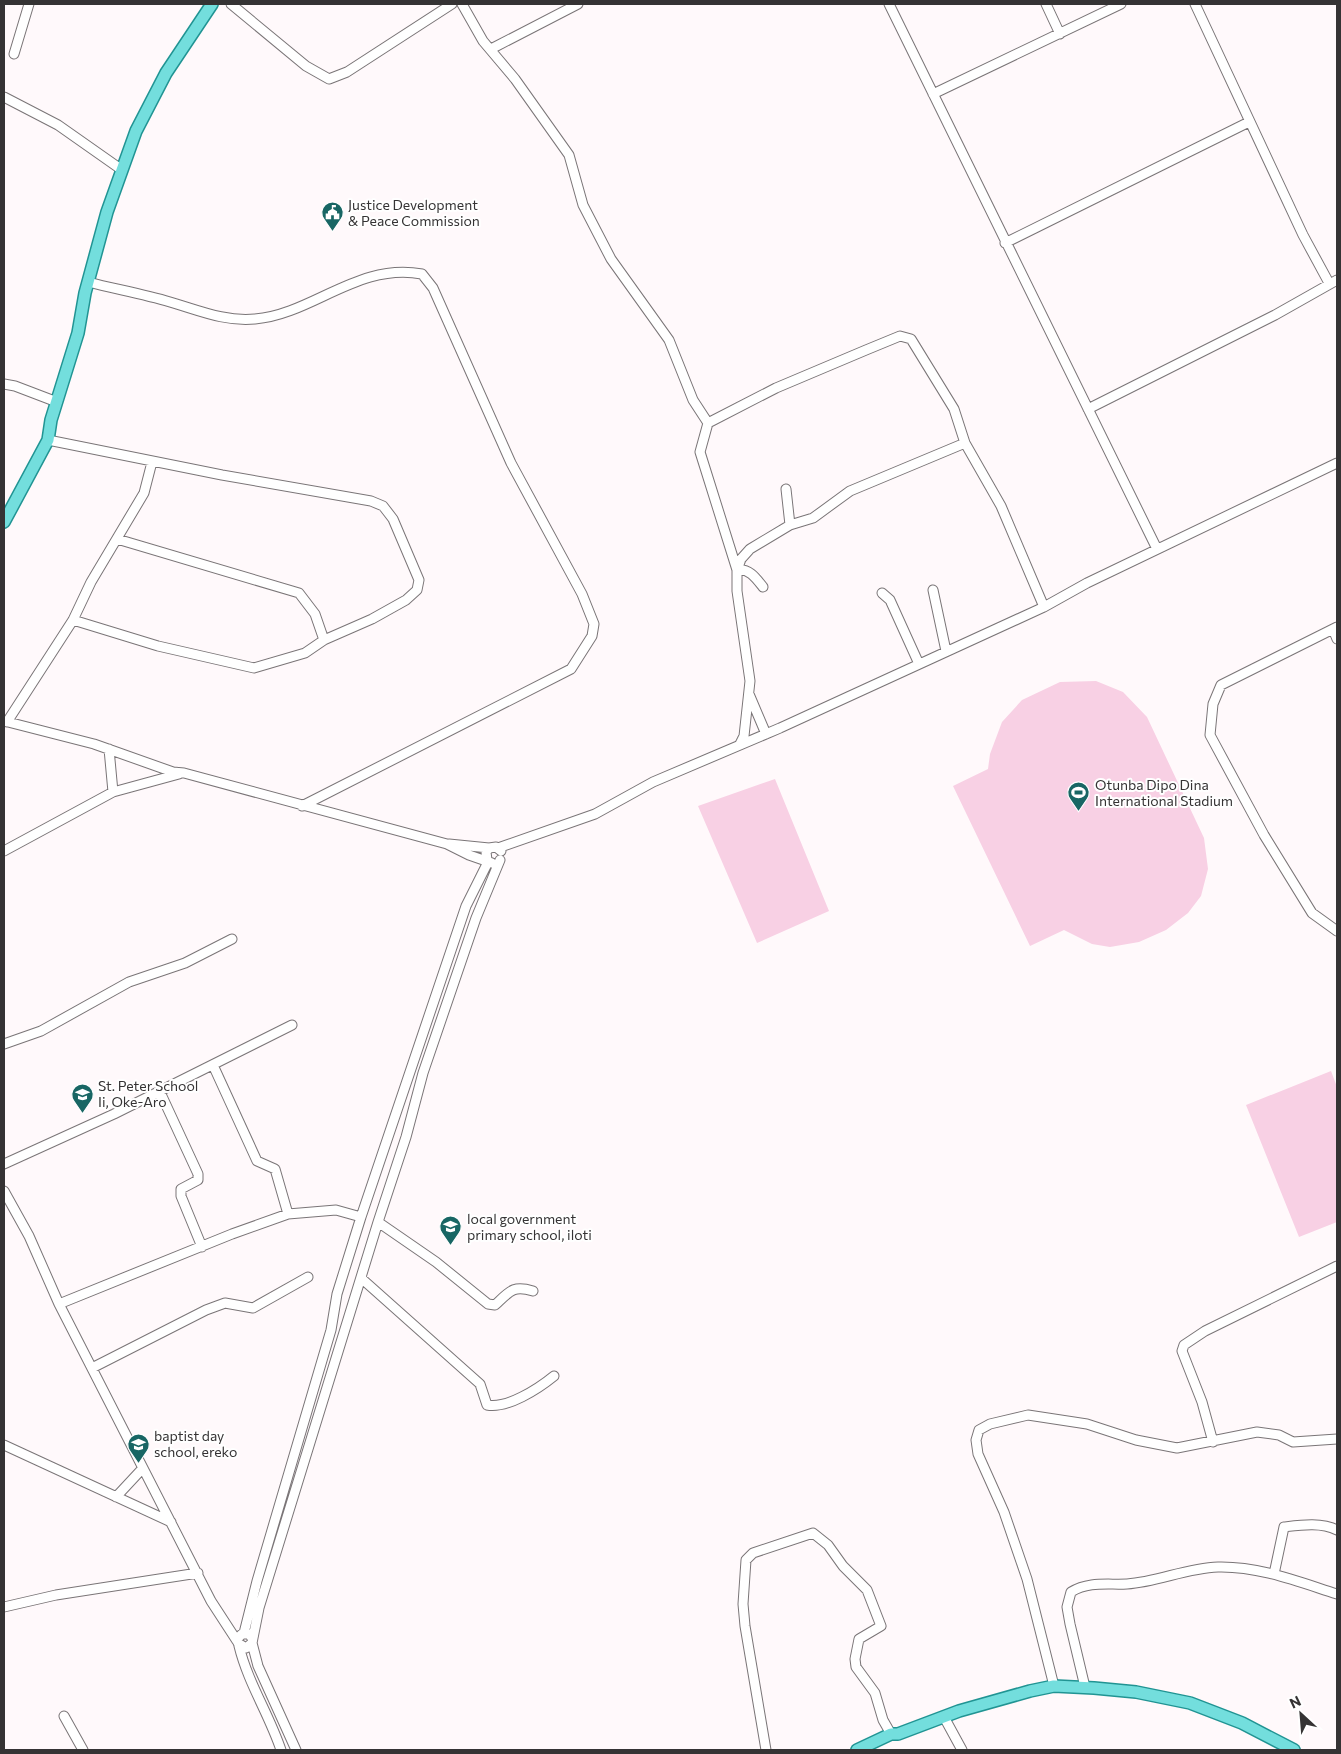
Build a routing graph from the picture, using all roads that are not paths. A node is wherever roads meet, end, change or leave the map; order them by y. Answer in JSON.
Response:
{"nodes":[{"id":1,"x":29,"y":4,"type":"edge"},
{"id":2,"x":212,"y":4,"type":"edge"},
{"id":3,"x":230,"y":4,"type":"edge"},
{"id":4,"x":452,"y":4,"type":"edge"},
{"id":5,"x":462,"y":4,"type":"edge"},
{"id":6,"x":578,"y":4,"type":"edge"},
{"id":7,"x":889,"y":4,"type":"edge"},
{"id":8,"x":1046,"y":4,"type":"edge"},
{"id":9,"x":1121,"y":4,"type":"edge"},
{"id":10,"x":1195,"y":4,"type":"edge"},
{"id":11,"x":1060,"y":34,"type":"junction"},
{"id":12,"x":491,"y":49,"type":"junction"},
{"id":13,"x":14,"y":54,"type":"dead end"},
{"id":14,"x":932,"y":94,"type":"junction"},
{"id":15,"x":4,"y":97,"type":"edge"},
{"id":16,"x":1249,"y":122,"type":"junction"},
{"id":17,"x":122,"y":170,"type":"junction"},
{"id":18,"x":1005,"y":244,"type":"junction"},
{"id":19,"x":88,"y":282,"type":"junction"},
{"id":20,"x":1333,"y":282,"type":"edge"},
{"id":21,"x":4,"y":384,"type":"edge"},
{"id":22,"x":57,"y":402,"type":"junction"},
{"id":23,"x":1088,"y":409,"type":"junction"},
{"id":24,"x":708,"y":423,"type":"junction"},
{"id":25,"x":48,"y":440,"type":"junction"},
{"id":26,"x":965,"y":443,"type":"junction"},
{"id":27,"x":152,"y":462,"type":"junction"},
{"id":28,"x":1337,"y":463,"type":"edge"},
{"id":29,"x":786,"y":489,"type":"dead end"},
{"id":30,"x":4,"y":522,"type":"edge"},
{"id":31,"x":790,"y":525,"type":"junction"},
{"id":32,"x":117,"y":539,"type":"junction"},
{"id":33,"x":1157,"y":549,"type":"junction"},
{"id":34,"x":737,"y":570,"type":"junction"},
{"id":35,"x":763,"y":587,"type":"dead end"},
{"id":36,"x":933,"y":590,"type":"dead end"},
{"id":37,"x":882,"y":593,"type":"dead end"},
{"id":38,"x":1044,"y":607,"type":"junction"},
{"id":39,"x":73,"y":620,"type":"junction"},
{"id":40,"x":1335,"y":628,"type":"edge"},
{"id":41,"x":1337,"y":639,"type":"edge"},
{"id":42,"x":324,"y":640,"type":"junction"},
{"id":43,"x":946,"y":651,"type":"junction"},
{"id":44,"x":919,"y":664,"type":"junction"},
{"id":45,"x":748,"y":694,"type":"junction"},
{"id":46,"x":5,"y":721,"type":"edge"},
{"id":47,"x":766,"y":734,"type":"junction"},
{"id":48,"x":740,"y":744,"type":"junction"},
{"id":49,"x":109,"y":749,"type":"junction"},
{"id":50,"x":184,"y":773,"type":"junction"},
{"id":51,"x":113,"y":792,"type":"junction"},
{"id":52,"x":302,"y":806,"type":"junction"},
{"id":53,"x":447,"y":844,"type":"junction"},
{"id":54,"x":494,"y":848,"type":"junction"},
{"id":55,"x":4,"y":851,"type":"edge"},
{"id":56,"x":500,"y":860,"type":"junction"},
{"id":57,"x":488,"y":861,"type":"junction"},
{"id":58,"x":1337,"y":931,"type":"edge"},
{"id":59,"x":232,"y":939,"type":"dead end"},
{"id":60,"x":292,"y":1025,"type":"dead end"},
{"id":61,"x":4,"y":1044,"type":"edge"},
{"id":62,"x":213,"y":1065,"type":"junction"},
{"id":63,"x":160,"y":1092,"type":"junction"},
{"id":64,"x":4,"y":1164,"type":"edge"},
{"id":65,"x":4,"y":1191,"type":"edge"},
{"id":66,"x":288,"y":1214,"type":"junction"},
{"id":67,"x":361,"y":1217,"type":"junction"},
{"id":68,"x":378,"y":1222,"type":"junction"},
{"id":69,"x":202,"y":1247,"type":"junction"},
{"id":70,"x":1337,"y":1266,"type":"edge"},
{"id":71,"x":308,"y":1277,"type":"dead end"},
{"id":72,"x":361,"y":1278,"type":"junction"},
{"id":73,"x":533,"y":1291,"type":"dead end"},
{"id":74,"x":59,"y":1304,"type":"junction"},
{"id":75,"x":92,"y":1368,"type":"junction"},
{"id":76,"x":554,"y":1376,"type":"dead end"},
{"id":77,"x":1337,"y":1439,"type":"edge"},
{"id":78,"x":1214,"y":1442,"type":"junction"},
{"id":79,"x":4,"y":1446,"type":"edge"},
{"id":80,"x":143,"y":1468,"type":"junction"},
{"id":81,"x":116,"y":1497,"type":"junction"},
{"id":82,"x":171,"y":1522,"type":"junction"},
{"id":83,"x":1337,"y":1530,"type":"edge"},
{"id":84,"x":198,"y":1573,"type":"junction"},
{"id":85,"x":1274,"y":1574,"type":"junction"},
{"id":86,"x":1337,"y":1594,"type":"edge"},
{"id":87,"x":4,"y":1607,"type":"edge"},
{"id":88,"x":249,"y":1638,"type":"junction"},
{"id":89,"x":238,"y":1643,"type":"junction"},
{"id":90,"x":1054,"y":1686,"type":"junction"},
{"id":91,"x":1085,"y":1687,"type":"junction"},
{"id":92,"x":64,"y":1716,"type":"dead end"},
{"id":93,"x":944,"y":1717,"type":"junction"},
{"id":94,"x":891,"y":1734,"type":"junction"},
{"id":95,"x":83,"y":1750,"type":"edge"},
{"id":96,"x":281,"y":1750,"type":"edge"},
{"id":97,"x":296,"y":1750,"type":"edge"},
{"id":98,"x":766,"y":1750,"type":"edge"},
{"id":99,"x":857,"y":1750,"type":"edge"},
{"id":100,"x":962,"y":1750,"type":"edge"},
{"id":101,"x":1294,"y":1750,"type":"edge"}],
"edges":[{"from":1,"to":13,"type":"street"},
{"from":2,"to":17,"type":"main road"},
{"from":3,"to":4,"type":"street"},
{"from":5,"to":12,"type":"street"},
{"from":6,"to":12,"type":"street"},
{"from":7,"to":14,"type":"street"},
{"from":8,"to":11,"type":"street"},
{"from":9,"to":11,"type":"street"},
{"from":10,"to":16,"type":"street"},
{"from":11,"to":14,"type":"street"},
{"from":12,"to":24,"type":"street"},
{"from":14,"to":18,"type":"street"},
{"from":15,"to":17,"type":"street"},
{"from":16,"to":18,"type":"street"},
{"from":16,"to":20,"type":"street"},
{"from":17,"to":19,"type":"main road"},
{"from":18,"to":23,"type":"street"},
{"from":19,"to":22,"type":"main road"},
{"from":19,"to":52,"type":"street"},
{"from":20,"to":23,"type":"street"},
{"from":21,"to":22,"type":"street"},
{"from":22,"to":25,"type":"main road"},
{"from":23,"to":33,"type":"street"},
{"from":24,"to":26,"type":"street"},
{"from":24,"to":34,"type":"street"},
{"from":25,"to":27,"type":"street"},
{"from":25,"to":30,"type":"main road"},
{"from":26,"to":31,"type":"street"},
{"from":26,"to":38,"type":"street"},
{"from":27,"to":32,"type":"street"},
{"from":27,"to":42,"type":"street"},
{"from":28,"to":33,"type":"street"},
{"from":29,"to":31,"type":"street"},
{"from":31,"to":34,"type":"street"},
{"from":32,"to":39,"type":"street"},
{"from":32,"to":42,"type":"street"},
{"from":33,"to":38,"type":"street"},
{"from":34,"to":35,"type":"street"},
{"from":34,"to":45,"type":"street"},
{"from":36,"to":43,"type":"street"},
{"from":37,"to":44,"type":"street"},
{"from":38,"to":43,"type":"street"},
{"from":39,"to":42,"type":"street"},
{"from":39,"to":46,"type":"street"},
{"from":40,"to":41,"type":"street"},
{"from":40,"to":58,"type":"street"},
{"from":43,"to":44,"type":"street"},
{"from":44,"to":47,"type":"street"},
{"from":45,"to":47,"type":"street"},
{"from":45,"to":48,"type":"street"},
{"from":46,"to":49,"type":"street"},
{"from":47,"to":48,"type":"street"},
{"from":48,"to":54,"type":"street"},
{"from":49,"to":50,"type":"street"},
{"from":49,"to":51,"type":"street"},
{"from":50,"to":51,"type":"street"},
{"from":50,"to":52,"type":"street"},
{"from":51,"to":55,"type":"street"},
{"from":52,"to":53,"type":"street"},
{"from":53,"to":54,"type":"street"},
{"from":53,"to":57,"type":"street"},
{"from":54,"to":56,"type":"street"},
{"from":54,"to":57,"type":"street"},
{"from":56,"to":57,"type":"street"},
{"from":56,"to":68,"type":"street"},
{"from":57,"to":67,"type":"street"},
{"from":59,"to":61,"type":"street"},
{"from":60,"to":62,"type":"street"},
{"from":62,"to":63,"type":"street"},
{"from":62,"to":66,"type":"street"},
{"from":63,"to":64,"type":"street"},
{"from":63,"to":69,"type":"street"},
{"from":65,"to":74,"type":"street"},
{"from":66,"to":67,"type":"street"},
{"from":66,"to":69,"type":"street"},
{"from":67,"to":88,"type":"street"},
{"from":68,"to":72,"type":"street"},
{"from":68,"to":73,"type":"street"},
{"from":69,"to":74,"type":"street"},
{"from":70,"to":78,"type":"street"},
{"from":71,"to":75,"type":"street"},
{"from":72,"to":76,"type":"street"},
{"from":72,"to":88,"type":"street"},
{"from":74,"to":75,"type":"street"},
{"from":75,"to":80,"type":"street"},
{"from":77,"to":78,"type":"street"},
{"from":78,"to":90,"type":"street"},
{"from":79,"to":81,"type":"street"},
{"from":80,"to":81,"type":"street"},
{"from":80,"to":82,"type":"street"},
{"from":81,"to":82,"type":"street"},
{"from":82,"to":84,"type":"street"},
{"from":83,"to":85,"type":"street"},
{"from":84,"to":87,"type":"street"},
{"from":84,"to":89,"type":"street"},
{"from":85,"to":86,"type":"street"},
{"from":85,"to":91,"type":"street"},
{"from":88,"to":89,"type":"street"},
{"from":88,"to":89,"type":"street"},
{"from":88,"to":97,"type":"street"},
{"from":89,"to":96,"type":"street"},
{"from":90,"to":91,"type":"main road"},
{"from":90,"to":93,"type":"main road"},
{"from":91,"to":101,"type":"main road"},
{"from":92,"to":95,"type":"street"},
{"from":93,"to":94,"type":"main road"},
{"from":93,"to":100,"type":"street"},
{"from":94,"to":98,"type":"street"},
{"from":94,"to":99,"type":"main road"}]}
